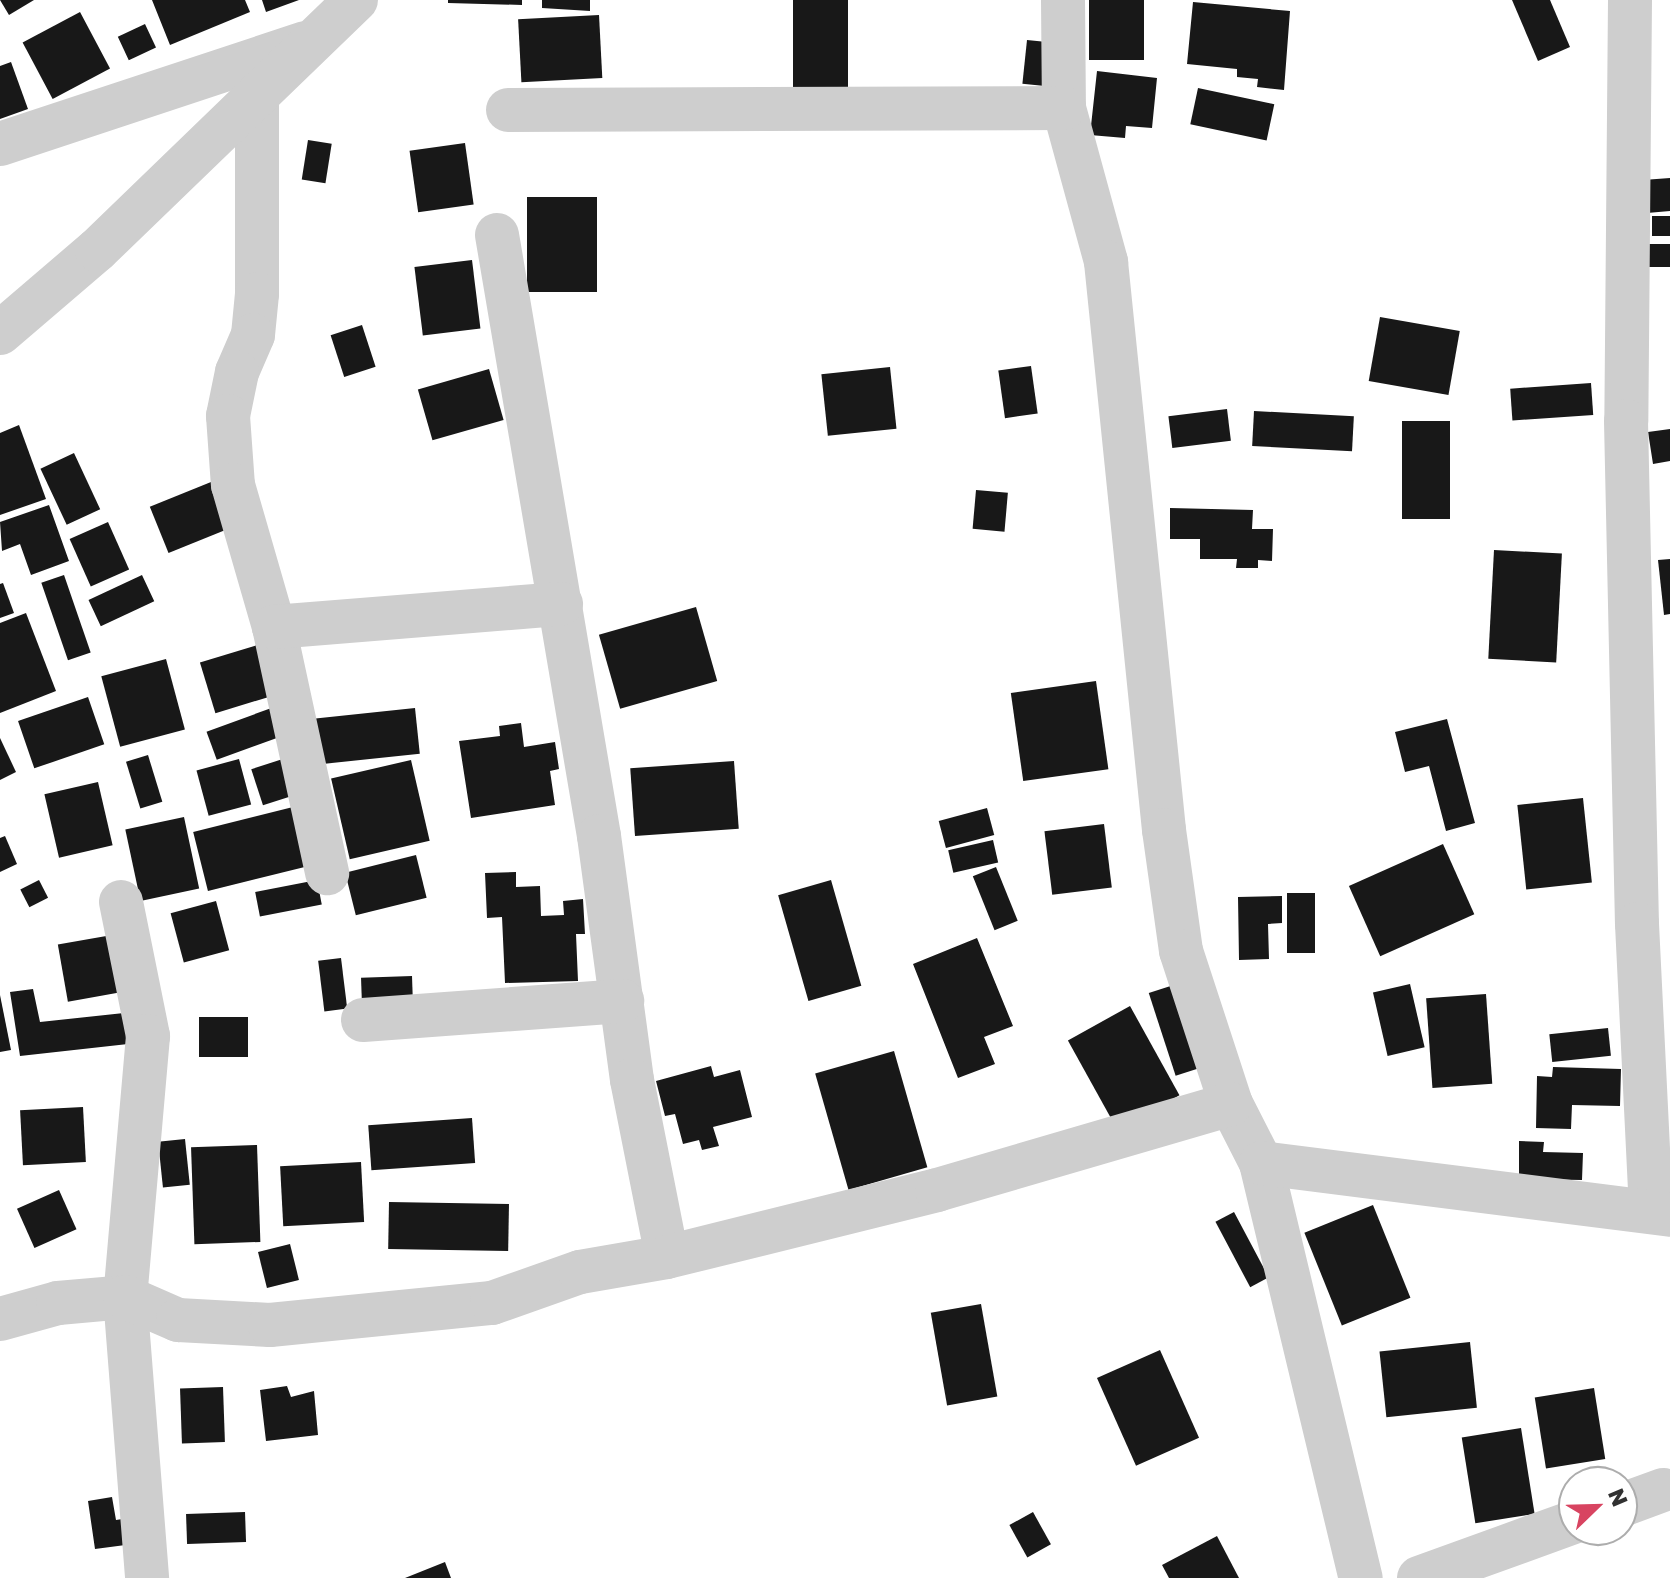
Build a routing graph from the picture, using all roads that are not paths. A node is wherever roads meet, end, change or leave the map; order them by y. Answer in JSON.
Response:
{"nodes":[{"id":1,"x":356,"y":0,"type":"edge"},
{"id":2,"x":1063,"y":0,"type":"edge"},
{"id":3,"x":1633,"y":4,"type":"edge"},
{"id":4,"x":318,"y":39,"type":"junction"},
{"id":5,"x":257,"y":96,"type":"junction"},
{"id":6,"x":1064,"y":108,"type":"junction"},
{"id":7,"x":508,"y":110,"type":"dead end"},
{"id":8,"x":0,"y":144,"type":"edge"},
{"id":9,"x":497,"y":235,"type":"dead end"},
{"id":10,"x":0,"y":333,"type":"edge"},
{"id":11,"x":561,"y":604,"type":"junction"},
{"id":12,"x":274,"y":627,"type":"junction"},
{"id":13,"x":327,"y":873,"type":"dead end"},
{"id":14,"x":121,"y":902,"type":"dead end"},
{"id":15,"x":622,"y":1001,"type":"junction"},
{"id":16,"x":363,"y":1020,"type":"dead end"},
{"id":17,"x":1231,"y":1104,"type":"junction"},
{"id":18,"x":1261,"y":1163,"type":"junction"},
{"id":19,"x":1660,"y":1213,"type":"edge"},
{"id":20,"x":667,"y":1257,"type":"junction"},
{"id":21,"x":125,"y":1297,"type":"junction"},
{"id":22,"x":0,"y":1319,"type":"edge"},
{"id":23,"x":1663,"y":1490,"type":"dead end"},
{"id":24,"x":1638,"y":1499,"type":"edge"},
{"id":25,"x":1558,"y":1528,"type":"edge"},
{"id":26,"x":147,"y":1578,"type":"edge"},
{"id":27,"x":1361,"y":1578,"type":"edge"},
{"id":28,"x":1419,"y":1578,"type":"edge"}],
"edges":[{"from":1,"to":4,"type":"street"},
{"from":2,"to":6,"type":"street"},
{"from":3,"to":19,"type":"street"},
{"from":4,"to":5,"type":"street"},
{"from":4,"to":8,"type":"street"},
{"from":5,"to":10,"type":"street"},
{"from":5,"to":12,"type":"street"},
{"from":6,"to":7,"type":"street"},
{"from":6,"to":17,"type":"street"},
{"from":9,"to":11,"type":"street"},
{"from":11,"to":12,"type":"street"},
{"from":11,"to":15,"type":"street"},
{"from":12,"to":13,"type":"street"},
{"from":14,"to":21,"type":"street"},
{"from":15,"to":16,"type":"street"},
{"from":15,"to":20,"type":"street"},
{"from":17,"to":18,"type":"street"},
{"from":17,"to":20,"type":"street"},
{"from":18,"to":19,"type":"street"},
{"from":18,"to":27,"type":"street"},
{"from":20,"to":21,"type":"street"},
{"from":21,"to":22,"type":"street"},
{"from":21,"to":26,"type":"street"},
{"from":23,"to":24,"type":"street"},
{"from":25,"to":28,"type":"street"}]}
